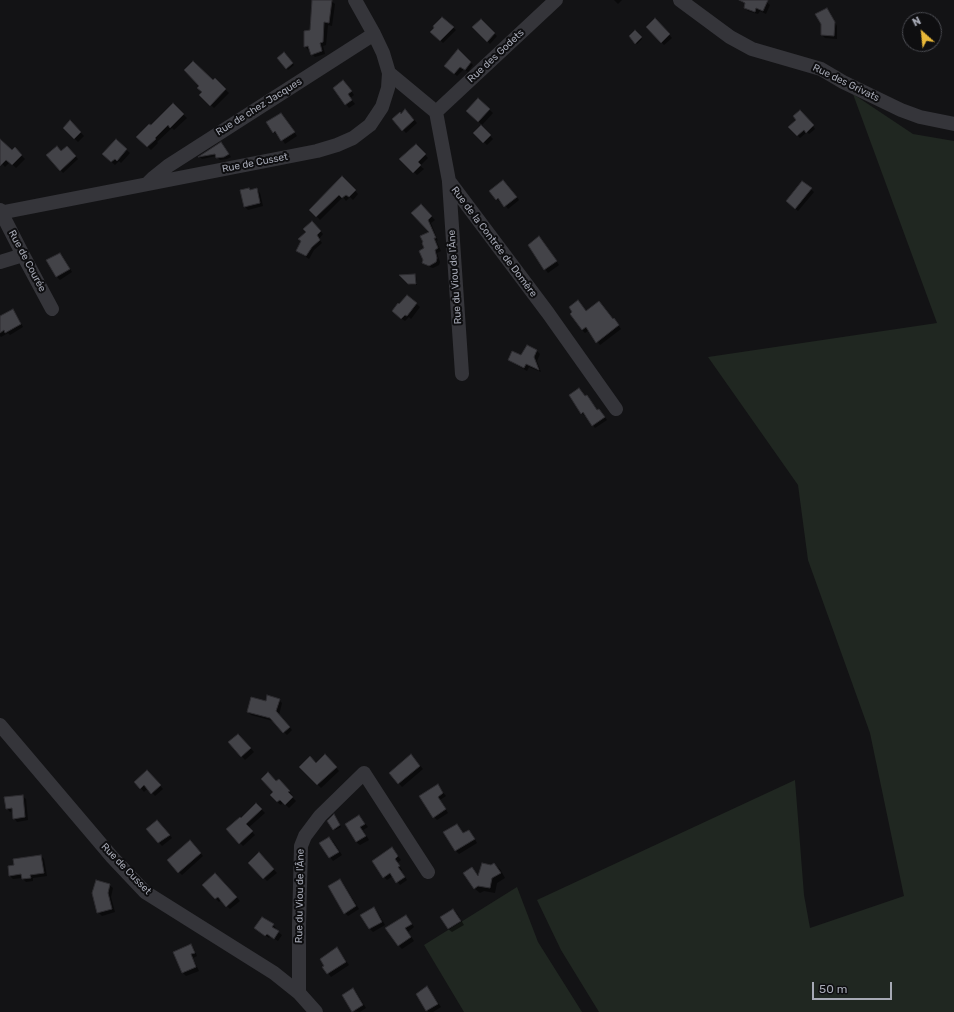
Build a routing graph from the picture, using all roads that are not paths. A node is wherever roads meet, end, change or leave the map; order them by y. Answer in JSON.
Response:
{"nodes":[{"id":1,"x":355,"y":0,"type":"edge"},
{"id":2,"x":556,"y":0,"type":"edge"},
{"id":3,"x":680,"y":0,"type":"edge"},
{"id":4,"x":374,"y":34,"type":"junction"},
{"id":5,"x":389,"y":73,"type":"junction"},
{"id":6,"x":436,"y":112,"type":"junction"},
{"id":7,"x":954,"y":124,"type":"edge"},
{"id":8,"x":449,"y":181,"type":"junction"},
{"id":9,"x":147,"y":184,"type":"junction"},
{"id":10,"x":1,"y":212,"type":"edge"},
{"id":11,"x":23,"y":255,"type":"junction"},
{"id":12,"x":0,"y":262,"type":"edge"},
{"id":13,"x":52,"y":309,"type":"dead end"},
{"id":14,"x":462,"y":374,"type":"dead end"},
{"id":15,"x":616,"y":408,"type":"dead end"},
{"id":16,"x":0,"y":725,"type":"edge"},
{"id":17,"x":428,"y":872,"type":"dead end"},
{"id":18,"x":299,"y":993,"type":"junction"},
{"id":19,"x":316,"y":1012,"type":"edge"}],
"edges":[{"from":1,"to":4,"type":"street","name":"Rue de Cusset"},
{"from":2,"to":6,"type":"street","name":"Rue des Godets"},
{"from":3,"to":7,"type":"street","name":"Rue des Grivats"},
{"from":4,"to":5,"type":"street","name":"Rue de Cusset"},
{"from":4,"to":9,"type":"street","name":"Rue de chez Jacques"},
{"from":5,"to":6,"type":"street"},
{"from":5,"to":9,"type":"street","name":"Rue de Cusset"},
{"from":6,"to":8,"type":"street","name":"Rue de la Contrée de Domère"},
{"from":8,"to":14,"type":"street","name":"Rue du Viou de l'Âne"},
{"from":8,"to":15,"type":"street","name":"Rue de la Contrée de Domère"},
{"from":9,"to":10,"type":"street","name":"Rue de Cusset"},
{"from":10,"to":11,"type":"street","name":"Rue de Courée"},
{"from":11,"to":12,"type":"street"},
{"from":11,"to":13,"type":"street","name":"Rue de Courée"},
{"from":16,"to":18,"type":"street","name":"Rue de Cusset"},
{"from":17,"to":18,"type":"street","name":"Rue du Viou de l'Âne"},
{"from":18,"to":19,"type":"street","name":"Rue de Cusset"}]}
